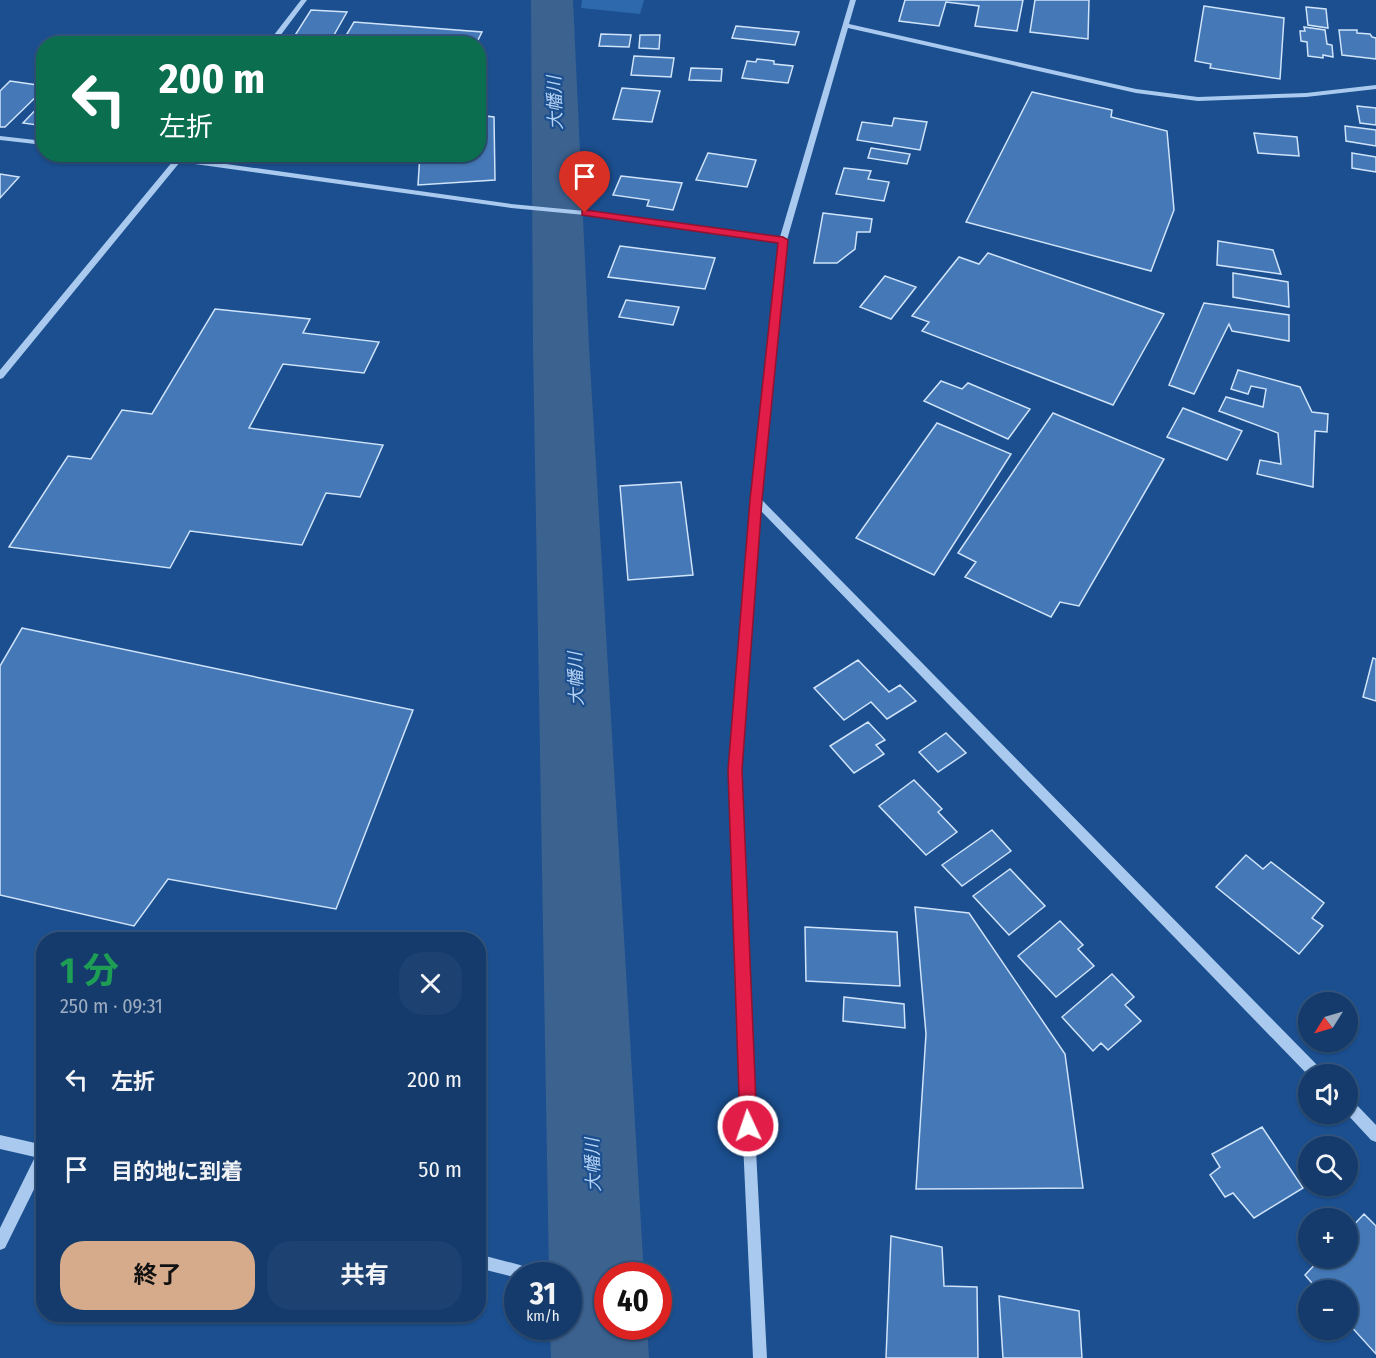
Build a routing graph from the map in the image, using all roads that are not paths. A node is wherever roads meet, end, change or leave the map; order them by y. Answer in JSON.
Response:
{"nodes":[{"id":1,"x":304,"y":0,"type":"edge"},
{"id":2,"x":853,"y":0,"type":"edge"},
{"id":3,"x":845,"y":25,"type":"junction"},
{"id":4,"x":276,"y":36,"type":"edge"},
{"id":5,"x":1376,"y":87,"type":"edge"},
{"id":6,"x":0,"y":138,"type":"edge"},
{"id":7,"x":36,"y":142,"type":"edge"},
{"id":8,"x":177,"y":162,"type":"edge"},
{"id":9,"x":215,"y":162,"type":"edge"},
{"id":10,"x":783,"y":240,"type":"junction"},
{"id":11,"x":0,"y":376,"type":"edge"},
{"id":12,"x":756,"y":500,"type":"junction"},
{"id":13,"x":1306,"y":1064,"type":"edge"},
{"id":14,"x":1358,"y":1117,"type":"edge"},
{"id":15,"x":1376,"y":1135,"type":"edge"},
{"id":16,"x":0,"y":1142,"type":"edge"},
{"id":17,"x":36,"y":1151,"type":"edge"},
{"id":18,"x":36,"y":1169,"type":"edge"},
{"id":19,"x":0,"y":1243,"type":"edge"},
{"id":20,"x":486,"y":1263,"type":"edge"},
{"id":21,"x":504,"y":1268,"type":"edge"},
{"id":22,"x":760,"y":1358,"type":"edge"}],
"edges":[{"from":1,"to":4,"type":"street"},
{"from":2,"to":3,"type":"street"},
{"from":3,"to":5,"type":"street"},
{"from":3,"to":10,"type":"street"},
{"from":6,"to":7,"type":"street"},
{"from":8,"to":11,"type":"street"},
{"from":9,"to":10,"type":"street"},
{"from":10,"to":12,"type":"street"},
{"from":12,"to":13,"type":"street"},
{"from":12,"to":22,"type":"street"},
{"from":14,"to":15,"type":"street"},
{"from":16,"to":17,"type":"street"},
{"from":18,"to":19,"type":"street"},
{"from":20,"to":21,"type":"street"}]}
